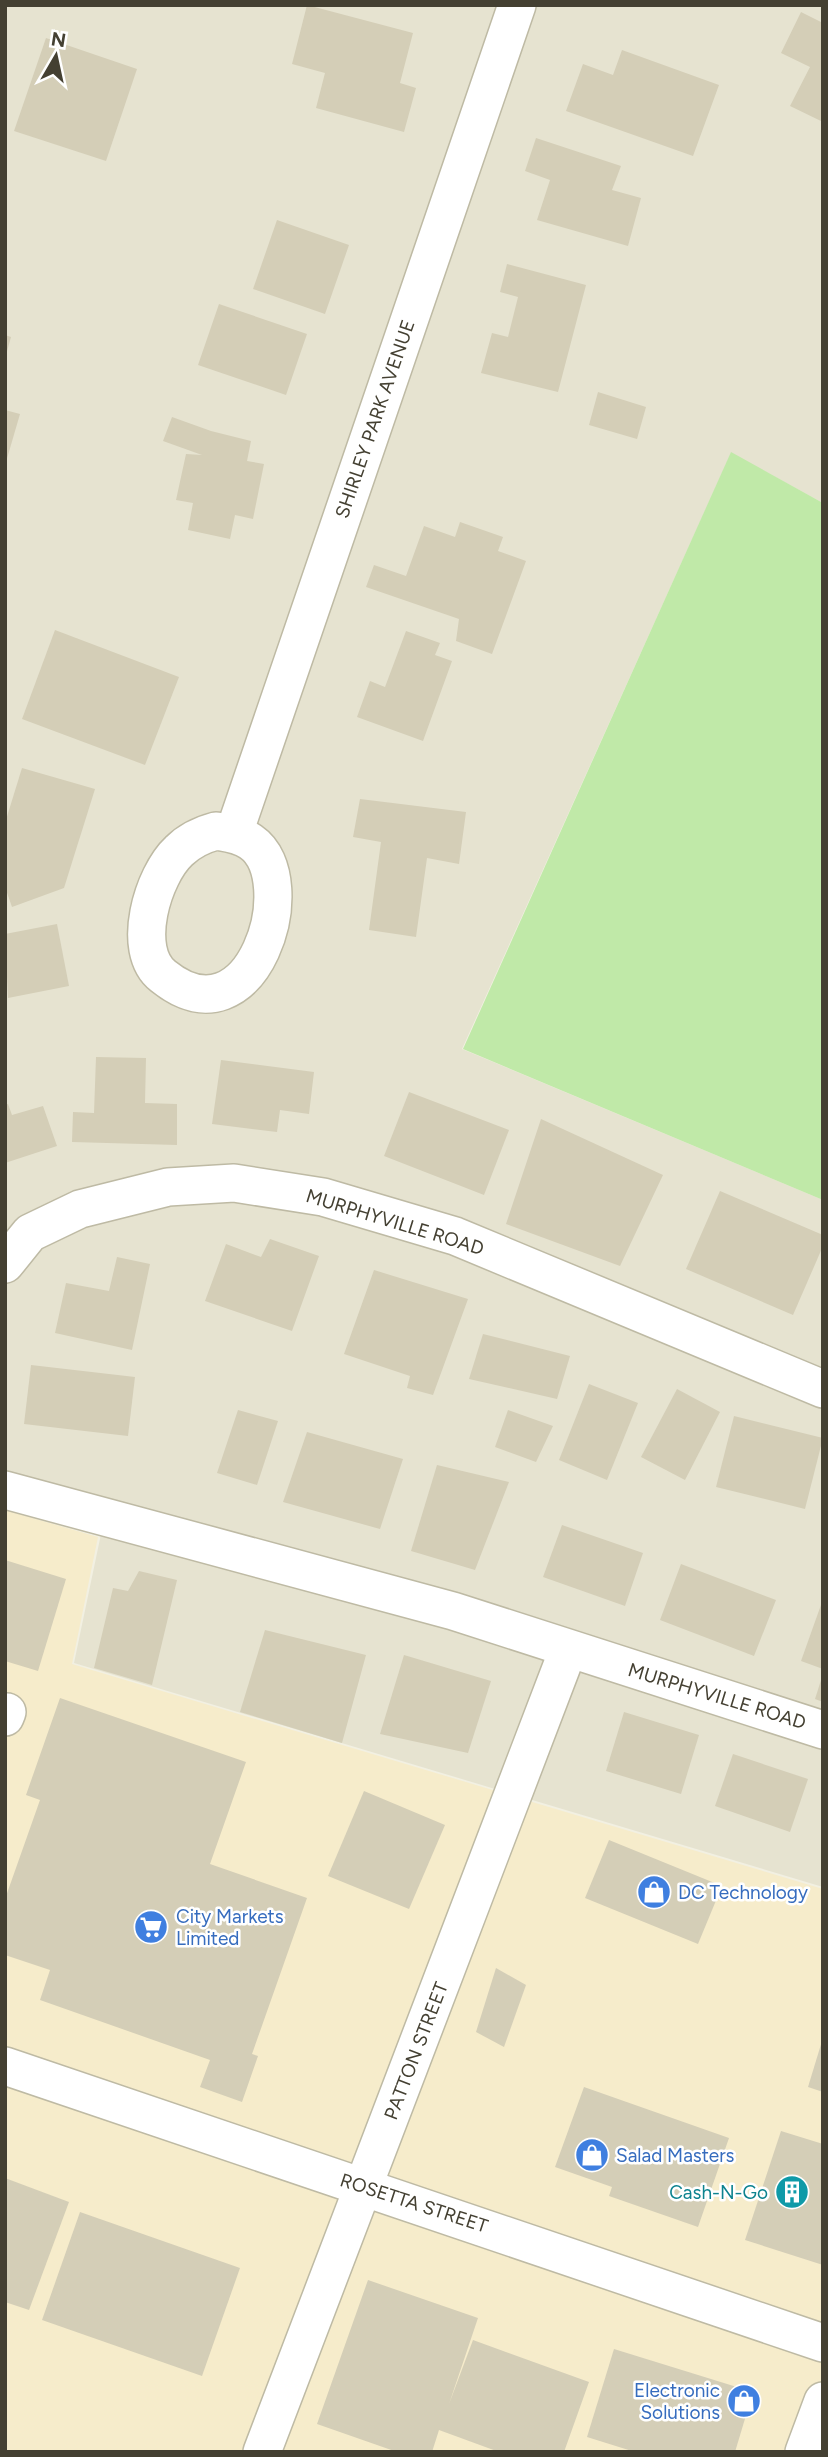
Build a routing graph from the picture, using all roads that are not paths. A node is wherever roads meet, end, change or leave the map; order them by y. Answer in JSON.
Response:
{"nodes":[{"id":1,"x":517,"y":5,"type":"edge"},
{"id":2,"x":234,"y":833,"type":"dead end"},
{"id":3,"x":5,"y":1264,"type":"edge"},
{"id":4,"x":823,"y":1389,"type":"edge"},
{"id":5,"x":5,"y":1490,"type":"edge"},
{"id":6,"x":568,"y":1650,"type":"junction"},
{"id":7,"x":823,"y":1730,"type":"edge"},
{"id":8,"x":5,"y":2066,"type":"edge"},
{"id":9,"x":364,"y":2187,"type":"junction"},
{"id":10,"x":823,"y":2343,"type":"edge"},
{"id":11,"x":823,"y":2401,"type":"edge"},
{"id":12,"x":262,"y":2452,"type":"edge"},
{"id":13,"x":804,"y":2452,"type":"edge"}],
"edges":[{"from":1,"to":2,"type":"street","name":"SHIRLEY PARK AVENUE"},
{"from":3,"to":4,"type":"street","name":"MURPHYVILLE ROAD"},
{"from":5,"to":6,"type":"street","name":"MURPHYVILLE ROAD"},
{"from":6,"to":7,"type":"street","name":"MURPHYVILLE ROAD"},
{"from":6,"to":9,"type":"street","name":"PATTON STREET"},
{"from":8,"to":9,"type":"street","name":"ROSETTA STREET"},
{"from":9,"to":10,"type":"street","name":"ROSETTA STREET"},
{"from":9,"to":12,"type":"street","name":"PATTON STREET"},
{"from":11,"to":13,"type":"street"}]}
